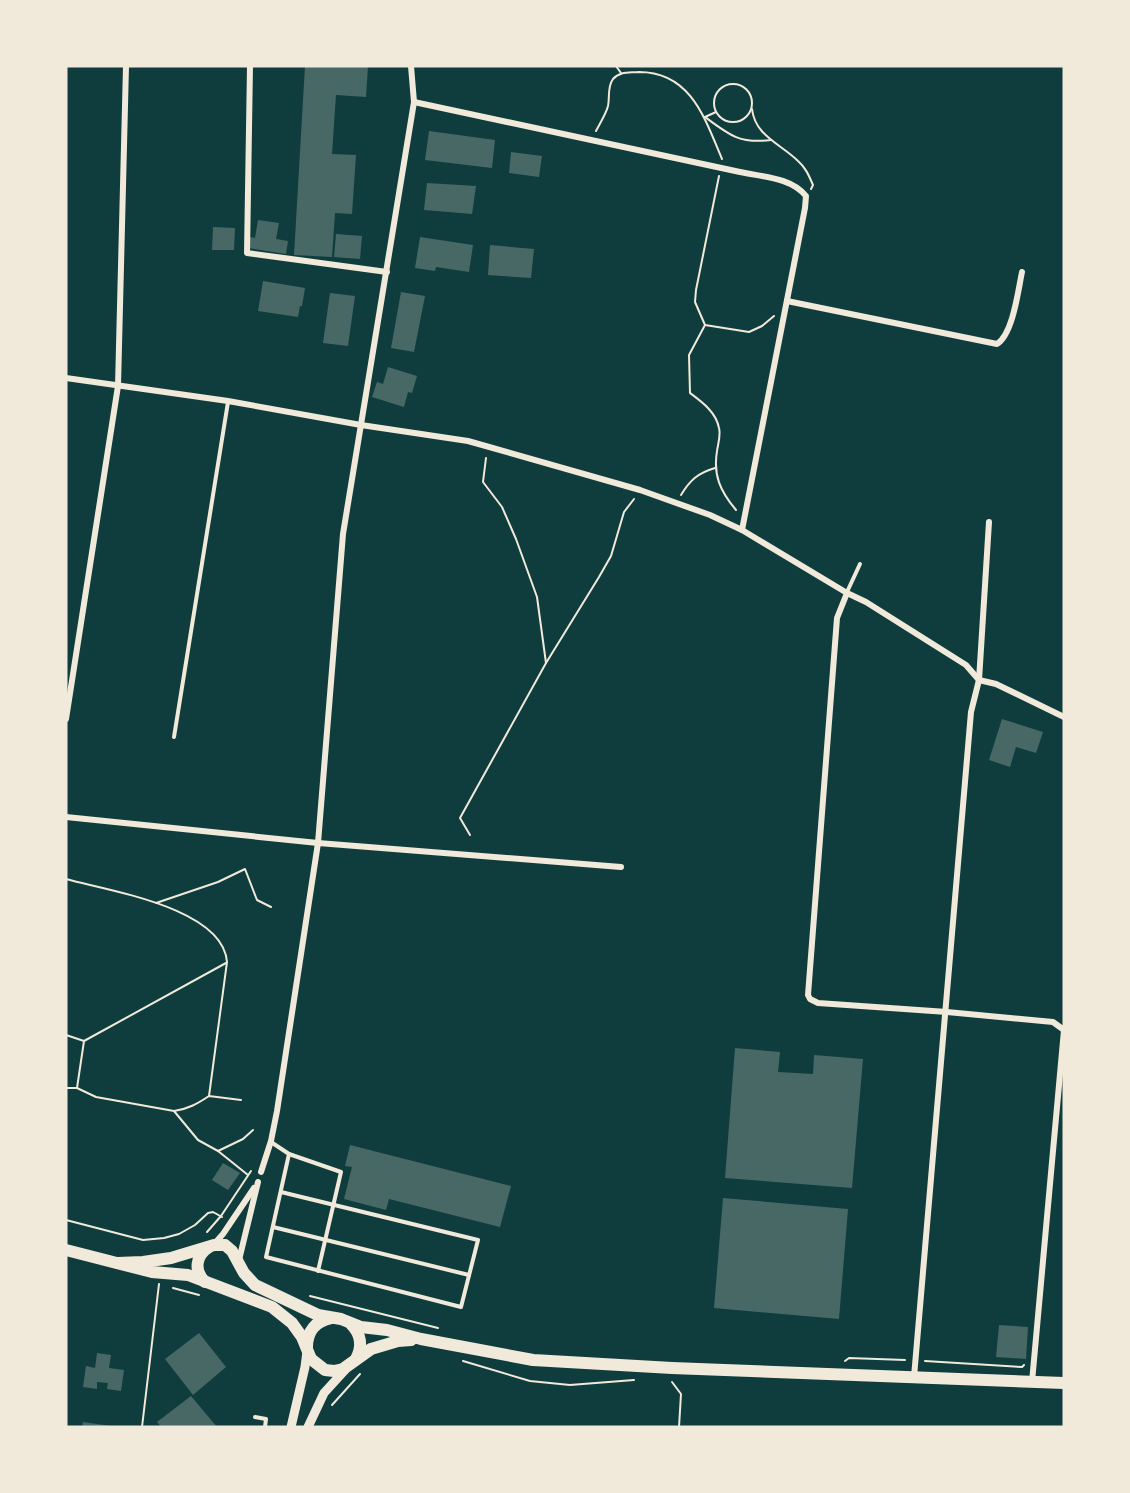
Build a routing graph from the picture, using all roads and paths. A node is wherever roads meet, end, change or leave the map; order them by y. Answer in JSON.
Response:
{"nodes":[{"id":1,"x":126,"y":66,"type":"edge"},
{"id":2,"x":250,"y":66,"type":"edge"},
{"id":3,"x":411,"y":66,"type":"edge"},
{"id":4,"x":616,"y":66,"type":"edge"},
{"id":5,"x":621,"y":73,"type":"junction"},
{"id":6,"x":414,"y":102,"type":"junction"},
{"id":7,"x":752,"y":108,"type":"junction"},
{"id":8,"x":716,"y":112,"type":"junction"},
{"id":9,"x":705,"y":117,"type":"junction"},
{"id":10,"x":592,"y":140,"type":"junction"},
{"id":11,"x":771,"y":140,"type":"junction"},
{"id":12,"x":721,"y":168,"type":"junction"},
{"id":13,"x":806,"y":196,"type":"junction"},
{"id":14,"x":387,"y":272,"type":"junction"},
{"id":15,"x":1022,"y":272,"type":"dead end"},
{"id":16,"x":787,"y":301,"type":"junction"},
{"id":17,"x":785,"y":312,"type":"junction"},
{"id":18,"x":705,"y":326,"type":"junction"},
{"id":19,"x":66,"y":378,"type":"edge"},
{"id":20,"x":118,"y":386,"type":"junction"},
{"id":21,"x":228,"y":401,"type":"junction"},
{"id":22,"x":361,"y":425,"type":"junction"},
{"id":23,"x":488,"y":447,"type":"junction"},
{"id":24,"x":715,"y":468,"type":"junction"},
{"id":25,"x":640,"y":490,"type":"junction"},
{"id":26,"x":677,"y":503,"type":"junction"},
{"id":27,"x":744,"y":519,"type":"junction"},
{"id":28,"x":989,"y":522,"type":"dead end"},
{"id":29,"x":742,"y":530,"type":"junction"},
{"id":30,"x":860,"y":564,"type":"dead end"},
{"id":31,"x":847,"y":593,"type":"junction"},
{"id":32,"x":546,"y":663,"type":"junction"},
{"id":33,"x":979,"y":680,"type":"junction"},
{"id":34,"x":1064,"y":717,"type":"edge"},
{"id":35,"x":66,"y":719,"type":"edge"},
{"id":36,"x":174,"y":737,"type":"dead end"},
{"id":37,"x":66,"y":817,"type":"edge"},
{"id":38,"x":470,"y":835,"type":"dead end"},
{"id":39,"x":318,"y":843,"type":"junction"},
{"id":40,"x":621,"y":867,"type":"dead end"},
{"id":41,"x":66,"y":879,"type":"edge"},
{"id":42,"x":156,"y":903,"type":"junction"},
{"id":43,"x":271,"y":907,"type":"dead end"},
{"id":44,"x":227,"y":962,"type":"junction"},
{"id":45,"x":947,"y":1012,"type":"junction"},
{"id":46,"x":66,"y":1035,"type":"edge"},
{"id":47,"x":84,"y":1041,"type":"junction"},
{"id":48,"x":66,"y":1088,"type":"edge"},
{"id":49,"x":77,"y":1088,"type":"junction"},
{"id":50,"x":209,"y":1096,"type":"junction"},
{"id":51,"x":241,"y":1100,"type":"dead end"},
{"id":52,"x":174,"y":1111,"type":"junction"},
{"id":53,"x":253,"y":1130,"type":"dead end"},
{"id":54,"x":271,"y":1141,"type":"junction"},
{"id":55,"x":218,"y":1151,"type":"junction"},
{"id":56,"x":289,"y":1154,"type":"junction"},
{"id":57,"x":254,"y":1167,"type":"dead end"},
{"id":58,"x":261,"y":1172,"type":"dead end"},
{"id":59,"x":248,"y":1175,"type":"junction"},
{"id":60,"x":280,"y":1192,"type":"junction"},
{"id":61,"x":333,"y":1205,"type":"junction"},
{"id":62,"x":220,"y":1216,"type":"junction"},
{"id":63,"x":66,"y":1220,"type":"edge"},
{"id":64,"x":273,"y":1227,"type":"junction"},
{"id":65,"x":208,"y":1240,"type":"junction"},
{"id":66,"x":325,"y":1240,"type":"junction"},
{"id":67,"x":66,"y":1250,"type":"edge"},
{"id":68,"x":118,"y":1263,"type":"junction"},
{"id":69,"x":240,"y":1267,"type":"junction"},
{"id":70,"x":318,"y":1271,"type":"junction"},
{"id":71,"x":470,"y":1275,"type":"junction"},
{"id":72,"x":159,"y":1284,"type":"dead end"},
{"id":73,"x":170,"y":1287,"type":"dead end"},
{"id":74,"x":208,"y":1291,"type":"junction"},
{"id":75,"x":306,"y":1295,"type":"dead end"},
{"id":76,"x":331,"y":1318,"type":"junction"},
{"id":77,"x":347,"y":1322,"type":"junction"},
{"id":78,"x":445,"y":1329,"type":"dead end"},
{"id":79,"x":421,"y":1339,"type":"junction"},
{"id":80,"x":308,"y":1350,"type":"junction"},
{"id":81,"x":1035,"y":1353,"type":"junction"},
{"id":82,"x":908,"y":1360,"type":"dead end"},
{"id":83,"x":462,"y":1361,"type":"dead end"},
{"id":84,"x":922,"y":1361,"type":"dead end"},
{"id":85,"x":352,"y":1363,"type":"junction"},
{"id":86,"x":841,"y":1364,"type":"dead end"},
{"id":87,"x":361,"y":1373,"type":"dead end"},
{"id":88,"x":914,"y":1377,"type":"junction"},
{"id":89,"x":637,"y":1380,"type":"dead end"},
{"id":90,"x":671,"y":1381,"type":"dead end"},
{"id":91,"x":1032,"y":1382,"type":"junction"},
{"id":92,"x":1064,"y":1383,"type":"edge"},
{"id":93,"x":332,"y":1405,"type":"dead end"},
{"id":94,"x":255,"y":1417,"type":"dead end"},
{"id":95,"x":142,"y":1427,"type":"edge"},
{"id":96,"x":265,"y":1427,"type":"edge"},
{"id":97,"x":291,"y":1427,"type":"edge"},
{"id":98,"x":308,"y":1427,"type":"edge"},
{"id":99,"x":679,"y":1427,"type":"edge"}],
"edges":[{"from":1,"to":20,"type":"street"},
{"from":2,"to":14,"type":"street"},
{"from":3,"to":6,"type":"street"},
{"from":4,"to":5,"type":"path"},
{"from":5,"to":9,"type":"path"},
{"from":5,"to":10,"type":"path"},
{"from":6,"to":10,"type":"street"},
{"from":6,"to":14,"type":"street"},
{"from":7,"to":8,"type":"path"},
{"from":7,"to":8,"type":"path"},
{"from":7,"to":11,"type":"path"},
{"from":8,"to":9,"type":"path"},
{"from":9,"to":11,"type":"path"},
{"from":9,"to":12,"type":"path"},
{"from":10,"to":12,"type":"street"},
{"from":11,"to":13,"type":"path"},
{"from":12,"to":13,"type":"street"},
{"from":12,"to":18,"type":"path"},
{"from":13,"to":16,"type":"street"},
{"from":14,"to":22,"type":"street"},
{"from":15,"to":16,"type":"street"},
{"from":16,"to":17,"type":"street"},
{"from":17,"to":18,"type":"path"},
{"from":17,"to":27,"type":"street"},
{"from":18,"to":24,"type":"path"},
{"from":19,"to":20,"type":"street"},
{"from":20,"to":21,"type":"street"},
{"from":20,"to":35,"type":"street"},
{"from":21,"to":22,"type":"street"},
{"from":21,"to":36,"type":"lane"},
{"from":22,"to":23,"type":"street"},
{"from":22,"to":39,"type":"street"},
{"from":23,"to":25,"type":"street"},
{"from":23,"to":32,"type":"path"},
{"from":24,"to":26,"type":"path"},
{"from":24,"to":27,"type":"path"},
{"from":25,"to":26,"type":"street"},
{"from":25,"to":32,"type":"path"},
{"from":26,"to":29,"type":"street"},
{"from":27,"to":29,"type":"street"},
{"from":28,"to":33,"type":"street"},
{"from":29,"to":31,"type":"street"},
{"from":30,"to":31,"type":"lane"},
{"from":31,"to":33,"type":"street"},
{"from":31,"to":45,"type":"street"},
{"from":32,"to":38,"type":"path"},
{"from":33,"to":34,"type":"street"},
{"from":33,"to":45,"type":"street"},
{"from":37,"to":39,"type":"street"},
{"from":39,"to":40,"type":"street"},
{"from":39,"to":54,"type":"street"},
{"from":41,"to":42,"type":"path"},
{"from":42,"to":43,"type":"path"},
{"from":42,"to":44,"type":"path"},
{"from":44,"to":47,"type":"path"},
{"from":44,"to":50,"type":"path"},
{"from":45,"to":81,"type":"street"},
{"from":45,"to":88,"type":"street"},
{"from":46,"to":47,"type":"path"},
{"from":47,"to":49,"type":"path"},
{"from":48,"to":49,"type":"path"},
{"from":49,"to":52,"type":"path"},
{"from":50,"to":51,"type":"path"},
{"from":50,"to":52,"type":"path"},
{"from":52,"to":55,"type":"path"},
{"from":53,"to":55,"type":"path"},
{"from":54,"to":56,"type":"lane"},
{"from":54,"to":58,"type":"street"},
{"from":55,"to":59,"type":"path"},
{"from":56,"to":60,"type":"lane"},
{"from":56,"to":61,"type":"lane"},
{"from":57,"to":59,"type":"path"},
{"from":59,"to":62,"type":"path"},
{"from":60,"to":61,"type":"lane"},
{"from":60,"to":64,"type":"lane"},
{"from":61,"to":66,"type":"lane"},
{"from":61,"to":71,"type":"lane"},
{"from":62,"to":63,"type":"path"},
{"from":62,"to":65,"type":"path"},
{"from":64,"to":66,"type":"lane"},
{"from":64,"to":70,"type":"lane"},
{"from":65,"to":68,"type":"main road"},
{"from":65,"to":69,"type":"main road"},
{"from":65,"to":69,"type":"street"},
{"from":65,"to":74,"type":"main road"},
{"from":66,"to":70,"type":"lane"},
{"from":66,"to":71,"type":"lane"},
{"from":67,"to":68,"type":"main road"},
{"from":68,"to":74,"type":"main road"},
{"from":69,"to":76,"type":"main road"},
{"from":70,"to":71,"type":"lane"},
{"from":72,"to":95,"type":"path"},
{"from":73,"to":74,"type":"path"},
{"from":74,"to":80,"type":"main road"},
{"from":75,"to":78,"type":"path"},
{"from":76,"to":77,"type":"main road"},
{"from":76,"to":80,"type":"main road"},
{"from":77,"to":79,"type":"main road"},
{"from":77,"to":85,"type":"main road"},
{"from":79,"to":85,"type":"main road"},
{"from":79,"to":88,"type":"main road"},
{"from":80,"to":85,"type":"main road"},
{"from":80,"to":97,"type":"street"},
{"from":81,"to":84,"type":"path"},
{"from":81,"to":91,"type":"street"},
{"from":82,"to":86,"type":"path"},
{"from":83,"to":89,"type":"path"},
{"from":85,"to":98,"type":"street"},
{"from":87,"to":93,"type":"path"},
{"from":88,"to":91,"type":"main road"},
{"from":90,"to":99,"type":"path"},
{"from":91,"to":92,"type":"main road"},
{"from":94,"to":96,"type":"lane"}]}
